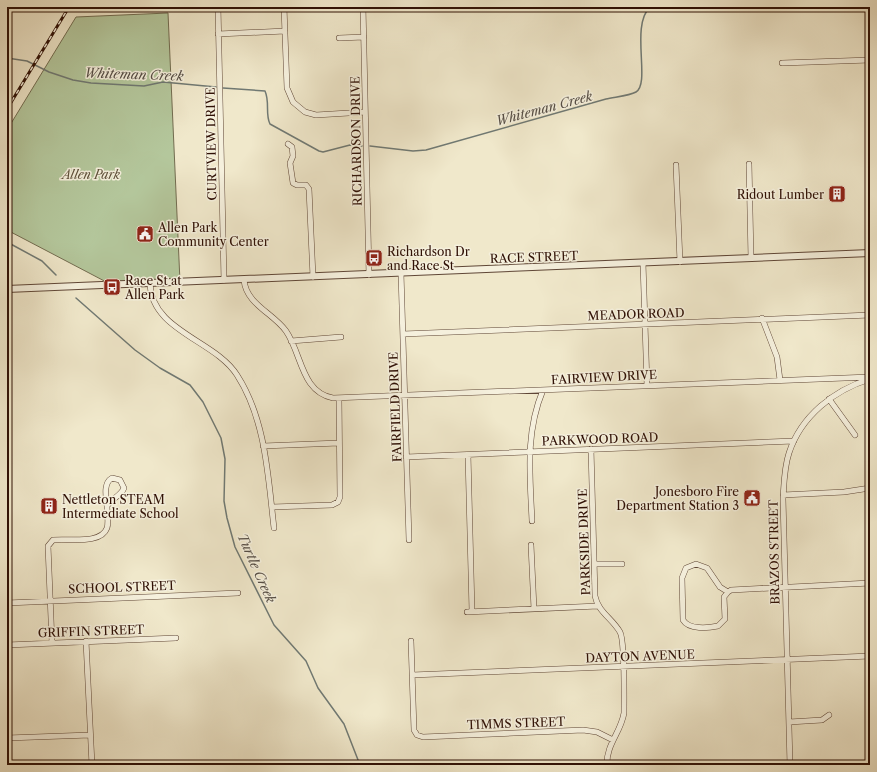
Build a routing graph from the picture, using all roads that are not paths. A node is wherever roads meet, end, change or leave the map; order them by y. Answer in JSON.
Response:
{"nodes":[{"id":1,"x":218,"y":7,"type":"edge"},
{"id":2,"x":284,"y":7,"type":"edge"},
{"id":3,"x":363,"y":7,"type":"edge"},
{"id":4,"x":285,"y":31,"type":"junction"},
{"id":5,"x":218,"y":34,"type":"junction"},
{"id":6,"x":364,"y":37,"type":"junction"},
{"id":7,"x":339,"y":38,"type":"dead end"},
{"id":8,"x":870,"y":60,"type":"edge"},
{"id":9,"x":782,"y":63,"type":"dead end"},
{"id":10,"x":365,"y":112,"type":"junction"},
{"id":11,"x":288,"y":144,"type":"dead end"},
{"id":12,"x":749,"y":164,"type":"dead end"},
{"id":13,"x":676,"y":165,"type":"dead end"},
{"id":14,"x":870,"y":253,"type":"edge"},
{"id":15,"x":751,"y":258,"type":"junction"},
{"id":16,"x":680,"y":262,"type":"junction"},
{"id":17,"x":643,"y":263,"type":"junction"},
{"id":18,"x":401,"y":273,"type":"junction"},
{"id":19,"x":369,"y":274,"type":"junction"},
{"id":20,"x":313,"y":277,"type":"junction"},
{"id":21,"x":224,"y":280,"type":"junction"},
{"id":22,"x":244,"y":280,"type":"junction"},
{"id":23,"x":150,"y":283,"type":"junction"},
{"id":24,"x":7,"y":289,"type":"edge"},
{"id":25,"x":870,"y":315,"type":"edge"},
{"id":26,"x":762,"y":318,"type":"junction"},
{"id":27,"x":646,"y":323,"type":"junction"},
{"id":28,"x":403,"y":334,"type":"junction"},
{"id":29,"x":341,"y":336,"type":"dead end"},
{"id":30,"x":291,"y":341,"type":"junction"},
{"id":31,"x":870,"y":378,"type":"edge"},
{"id":32,"x":780,"y":380,"type":"junction"},
{"id":33,"x":647,"y":385,"type":"junction"},
{"id":34,"x":543,"y":390,"type":"junction"},
{"id":35,"x":404,"y":396,"type":"junction"},
{"id":36,"x":339,"y":399,"type":"junction"},
{"id":37,"x":829,"y":399,"type":"junction"},
{"id":38,"x":855,"y":434,"type":"dead end"},
{"id":39,"x":794,"y":441,"type":"junction"},
{"id":40,"x":339,"y":443,"type":"junction"},
{"id":41,"x":263,"y":446,"type":"junction"},
{"id":42,"x":591,"y":449,"type":"junction"},
{"id":43,"x":530,"y":452,"type":"junction"},
{"id":44,"x":468,"y":455,"type":"junction"},
{"id":45,"x":406,"y":457,"type":"junction"},
{"id":46,"x":870,"y":488,"type":"edge"},
{"id":47,"x":783,"y":495,"type":"junction"},
{"id":48,"x":107,"y":506,"type":"junction"},
{"id":49,"x":272,"y":507,"type":"junction"},
{"id":50,"x":532,"y":521,"type":"dead end"},
{"id":51,"x":274,"y":528,"type":"dead end"},
{"id":52,"x":409,"y":540,"type":"dead end"},
{"id":53,"x":531,"y":545,"type":"dead end"},
{"id":54,"x":594,"y":564,"type":"junction"},
{"id":55,"x":622,"y":564,"type":"dead end"},
{"id":56,"x":870,"y":582,"type":"edge"},
{"id":57,"x":785,"y":588,"type":"junction"},
{"id":58,"x":728,"y":592,"type":"junction"},
{"id":59,"x":238,"y":593,"type":"dead end"},
{"id":60,"x":50,"y":600,"type":"junction"},
{"id":61,"x":7,"y":602,"type":"edge"},
{"id":62,"x":598,"y":606,"type":"junction"},
{"id":63,"x":534,"y":609,"type":"junction"},
{"id":64,"x":176,"y":638,"type":"dead end"},
{"id":65,"x":86,"y":641,"type":"junction"},
{"id":66,"x":411,"y":641,"type":"dead end"},
{"id":67,"x":52,"y":643,"type":"junction"},
{"id":68,"x":7,"y":644,"type":"edge"},
{"id":69,"x":870,"y":656,"type":"edge"},
{"id":70,"x":787,"y":660,"type":"junction"},
{"id":71,"x":623,"y":667,"type":"junction"},
{"id":72,"x":412,"y":675,"type":"junction"},
{"id":73,"x":829,"y":715,"type":"dead end"},
{"id":74,"x":789,"y":722,"type":"junction"},
{"id":75,"x":90,"y":735,"type":"junction"},
{"id":76,"x":7,"y":738,"type":"edge"},
{"id":77,"x":613,"y":740,"type":"junction"},
{"id":78,"x":92,"y":765,"type":"edge"},
{"id":79,"x":607,"y":765,"type":"edge"},
{"id":80,"x":790,"y":765,"type":"edge"}],
"edges":[{"from":1,"to":5,"type":"street","name":"CURTVIEW DRIVE"},
{"from":2,"to":4,"type":"street"},
{"from":3,"to":6,"type":"street","name":"RICHARDSON DRIVE"},
{"from":4,"to":5,"type":"street"},
{"from":4,"to":10,"type":"street"},
{"from":5,"to":21,"type":"street","name":"CURTVIEW DRIVE"},
{"from":6,"to":7,"type":"street"},
{"from":6,"to":10,"type":"street","name":"RICHARDSON DRIVE"},
{"from":8,"to":9,"type":"street"},
{"from":10,"to":19,"type":"street","name":"RICHARDSON DRIVE"},
{"from":11,"to":20,"type":"street"},
{"from":12,"to":15,"type":"street"},
{"from":13,"to":16,"type":"street"},
{"from":14,"to":15,"type":"street","name":"RACE STREET"},
{"from":15,"to":16,"type":"street","name":"RACE STREET"},
{"from":16,"to":17,"type":"street","name":"RACE STREET"},
{"from":17,"to":18,"type":"street","name":"RACE STREET"},
{"from":17,"to":27,"type":"street"},
{"from":18,"to":19,"type":"street","name":"RACE STREET"},
{"from":18,"to":28,"type":"street","name":"FAIRFIELD DRIVE"},
{"from":19,"to":20,"type":"street","name":"RACE STREET"},
{"from":20,"to":22,"type":"street","name":"RACE STREET"},
{"from":21,"to":22,"type":"street","name":"RACE STREET"},
{"from":21,"to":23,"type":"street","name":"RACE STREET"},
{"from":22,"to":30,"type":"street"},
{"from":23,"to":24,"type":"street","name":"RACE STREET"},
{"from":23,"to":41,"type":"street"},
{"from":25,"to":26,"type":"street","name":"MEADOR ROAD"},
{"from":26,"to":27,"type":"street","name":"MEADOR ROAD"},
{"from":26,"to":32,"type":"street"},
{"from":27,"to":28,"type":"street","name":"MEADOR ROAD"},
{"from":27,"to":33,"type":"street"},
{"from":28,"to":35,"type":"street","name":"FAIRFIELD DRIVE"},
{"from":29,"to":30,"type":"street"},
{"from":30,"to":36,"type":"street"},
{"from":31,"to":32,"type":"street","name":"FAIRVIEW DRIVE"},
{"from":31,"to":37,"type":"street","name":"BRAZOS STREET"},
{"from":32,"to":33,"type":"street","name":"FAIRVIEW DRIVE"},
{"from":33,"to":34,"type":"street","name":"FAIRVIEW DRIVE"},
{"from":34,"to":35,"type":"street","name":"FAIRVIEW DRIVE"},
{"from":34,"to":43,"type":"street"},
{"from":35,"to":36,"type":"street","name":"FAIRVIEW DRIVE"},
{"from":35,"to":45,"type":"street","name":"FAIRFIELD DRIVE"},
{"from":36,"to":40,"type":"street"},
{"from":37,"to":38,"type":"street"},
{"from":37,"to":39,"type":"street","name":"BRAZOS STREET"},
{"from":39,"to":42,"type":"street","name":"PARKWOOD ROAD"},
{"from":39,"to":47,"type":"street","name":"BRAZOS STREET"},
{"from":40,"to":41,"type":"street"},
{"from":40,"to":49,"type":"street"},
{"from":41,"to":49,"type":"street"},
{"from":42,"to":43,"type":"street","name":"PARKWOOD ROAD"},
{"from":42,"to":54,"type":"street","name":"PARKSIDE DRIVE"},
{"from":43,"to":44,"type":"street","name":"PARKWOOD ROAD"},
{"from":43,"to":50,"type":"street"},
{"from":44,"to":45,"type":"street","name":"PARKWOOD ROAD"},
{"from":44,"to":63,"type":"street"},
{"from":45,"to":52,"type":"street","name":"FAIRFIELD DRIVE"},
{"from":46,"to":47,"type":"street"},
{"from":47,"to":57,"type":"street","name":"BRAZOS STREET"},
{"from":48,"to":48,"type":"street"},
{"from":48,"to":60,"type":"street"},
{"from":49,"to":51,"type":"street"},
{"from":53,"to":63,"type":"street"},
{"from":54,"to":55,"type":"street"},
{"from":54,"to":62,"type":"street","name":"PARKSIDE DRIVE"},
{"from":56,"to":57,"type":"street"},
{"from":57,"to":58,"type":"street"},
{"from":57,"to":70,"type":"street","name":"BRAZOS STREET"},
{"from":58,"to":58,"type":"street"},
{"from":59,"to":60,"type":"street","name":"SCHOOL STREET"},
{"from":60,"to":61,"type":"street","name":"SCHOOL STREET"},
{"from":60,"to":67,"type":"street"},
{"from":62,"to":63,"type":"street"},
{"from":62,"to":71,"type":"street","name":"PARKSIDE DRIVE"},
{"from":64,"to":65,"type":"street","name":"GRIFFIN STREET"},
{"from":65,"to":67,"type":"street","name":"GRIFFIN STREET"},
{"from":65,"to":75,"type":"street"},
{"from":66,"to":72,"type":"street"},
{"from":67,"to":68,"type":"street","name":"GRIFFIN STREET"},
{"from":69,"to":70,"type":"street","name":"DAYTON AVENUE"},
{"from":70,"to":71,"type":"street","name":"DAYTON AVENUE"},
{"from":70,"to":74,"type":"street","name":"BRAZOS STREET"},
{"from":71,"to":72,"type":"street","name":"DAYTON AVENUE"},
{"from":71,"to":77,"type":"street","name":"PARKSIDE DRIVE"},
{"from":72,"to":77,"type":"street","name":"TIMMS STREET"},
{"from":73,"to":74,"type":"street"},
{"from":74,"to":80,"type":"street","name":"BRAZOS STREET"},
{"from":75,"to":76,"type":"street"},
{"from":75,"to":78,"type":"street"},
{"from":77,"to":79,"type":"street","name":"PARKSIDE DRIVE"}]}
